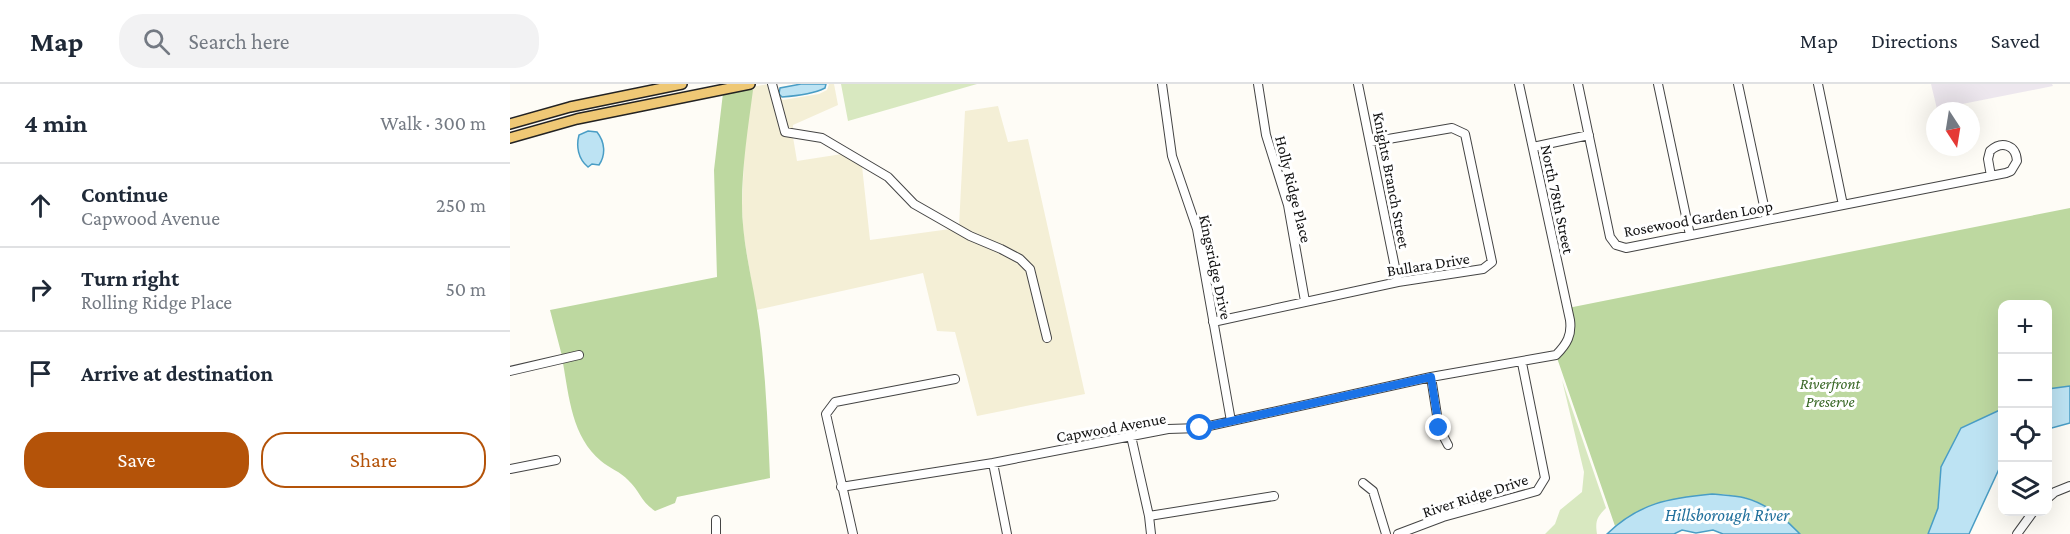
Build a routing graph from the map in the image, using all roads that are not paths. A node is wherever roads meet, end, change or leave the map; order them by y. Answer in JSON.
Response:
{"nodes":[{"id":1,"x":682,"y":84,"type":"edge"},
{"id":2,"x":750,"y":84,"type":"edge"},
{"id":3,"x":771,"y":84,"type":"edge"},
{"id":4,"x":1162,"y":84,"type":"edge"},
{"id":5,"x":1258,"y":84,"type":"edge"},
{"id":6,"x":1358,"y":84,"type":"edge"},
{"id":7,"x":1519,"y":84,"type":"edge"},
{"id":8,"x":1578,"y":84,"type":"edge"},
{"id":9,"x":1658,"y":84,"type":"edge"},
{"id":10,"x":1738,"y":84,"type":"edge"},
{"id":11,"x":1818,"y":84,"type":"edge"},
{"id":12,"x":510,"y":124,"type":"edge"},
{"id":13,"x":1588,"y":135,"type":"junction"},
{"id":14,"x":510,"y":138,"type":"edge"},
{"id":15,"x":1371,"y":142,"type":"junction"},
{"id":16,"x":1533,"y":147,"type":"junction"},
{"id":17,"x":1991,"y":176,"type":"junction"},
{"id":18,"x":1844,"y":205,"type":"junction"},
{"id":19,"x":1767,"y":220,"type":"junction"},
{"id":20,"x":1690,"y":235,"type":"junction"},
{"id":21,"x":1398,"y":282,"type":"junction"},
{"id":22,"x":1305,"y":301,"type":"junction"},
{"id":23,"x":1570,"y":320,"type":"joint"},
{"id":24,"x":1213,"y":322,"type":"junction"},
{"id":25,"x":1047,"y":338,"type":"dead end"},
{"id":26,"x":579,"y":355,"type":"dead end"},
{"id":27,"x":1522,"y":363,"type":"junction"},
{"id":28,"x":510,"y":371,"type":"edge"},
{"id":29,"x":1431,"y":377,"type":"junction"},
{"id":30,"x":955,"y":379,"type":"dead end"},
{"id":31,"x":1231,"y":421,"type":"junction"},
{"id":32,"x":1131,"y":436,"type":"junction"},
{"id":33,"x":1448,"y":446,"type":"dead end"},
{"id":34,"x":556,"y":460,"type":"dead end"},
{"id":35,"x":993,"y":463,"type":"junction"},
{"id":36,"x":510,"y":469,"type":"edge"},
{"id":37,"x":1362,"y":483,"type":"dead end"},
{"id":38,"x":2070,"y":486,"type":"edge"},
{"id":39,"x":842,"y":487,"type":"junction"},
{"id":40,"x":2052,"y":495,"type":"edge"},
{"id":41,"x":1274,"y":496,"type":"dead end"},
{"id":42,"x":1149,"y":516,"type":"junction"},
{"id":43,"x":2030,"y":516,"type":"edge"},
{"id":44,"x":716,"y":520,"type":"dead end"},
{"id":45,"x":716,"y":534,"type":"edge"},
{"id":46,"x":853,"y":534,"type":"edge"},
{"id":47,"x":1007,"y":534,"type":"edge"},
{"id":48,"x":1151,"y":534,"type":"edge"},
{"id":49,"x":1386,"y":534,"type":"edge"},
{"id":50,"x":1398,"y":534,"type":"edge"},
{"id":51,"x":2017,"y":534,"type":"edge"}],
"edges":[{"from":1,"to":12,"type":"main road"},
{"from":2,"to":14,"type":"main road"},
{"from":3,"to":25,"type":"street"},
{"from":4,"to":24,"type":"street","name":"Kingsridge Drive"},
{"from":5,"to":22,"type":"street","name":"Holly Ridge Place"},
{"from":6,"to":15,"type":"street","name":"Knights Branch Street"},
{"from":7,"to":16,"type":"street","name":"North 78th Street"},
{"from":8,"to":13,"type":"street","name":"Rosewood Garden Loop"},
{"from":9,"to":20,"type":"street"},
{"from":10,"to":19,"type":"street"},
{"from":11,"to":18,"type":"street"},
{"from":13,"to":16,"type":"street"},
{"from":13,"to":20,"type":"street","name":"Rosewood Garden Loop"},
{"from":15,"to":21,"type":"street","name":"Knights Branch Street"},
{"from":15,"to":21,"type":"street","name":"Bullara Drive"},
{"from":16,"to":23,"type":"street","name":"North 78th Street"},
{"from":17,"to":17,"type":"street","name":"Rosewood Garden Loop"},
{"from":17,"to":18,"type":"street","name":"Rosewood Garden Loop"},
{"from":18,"to":19,"type":"street","name":"Rosewood Garden Loop"},
{"from":19,"to":20,"type":"street","name":"Rosewood Garden Loop"},
{"from":21,"to":22,"type":"street","name":"Bullara Drive"},
{"from":22,"to":24,"type":"street","name":"Bullara Drive"},
{"from":23,"to":27,"type":"street","name":"Capwood Avenue"},
{"from":24,"to":31,"type":"street","name":"Kingsridge Drive"},
{"from":26,"to":28,"type":"street"},
{"from":27,"to":29,"type":"street","name":"Capwood Avenue"},
{"from":27,"to":50,"type":"street","name":"River Ridge Drive"},
{"from":29,"to":31,"type":"street","name":"Capwood Avenue"},
{"from":29,"to":33,"type":"street"},
{"from":30,"to":39,"type":"street"},
{"from":31,"to":32,"type":"street","name":"Capwood Avenue"},
{"from":32,"to":35,"type":"street","name":"Capwood Avenue"},
{"from":32,"to":42,"type":"street"},
{"from":34,"to":36,"type":"street"},
{"from":35,"to":39,"type":"street","name":"Capwood Avenue"},
{"from":35,"to":47,"type":"street"},
{"from":37,"to":49,"type":"street"},
{"from":38,"to":40,"type":"street"},
{"from":39,"to":46,"type":"street"},
{"from":41,"to":42,"type":"street"},
{"from":42,"to":48,"type":"street"},
{"from":43,"to":51,"type":"street"},
{"from":44,"to":45,"type":"street"}]}
